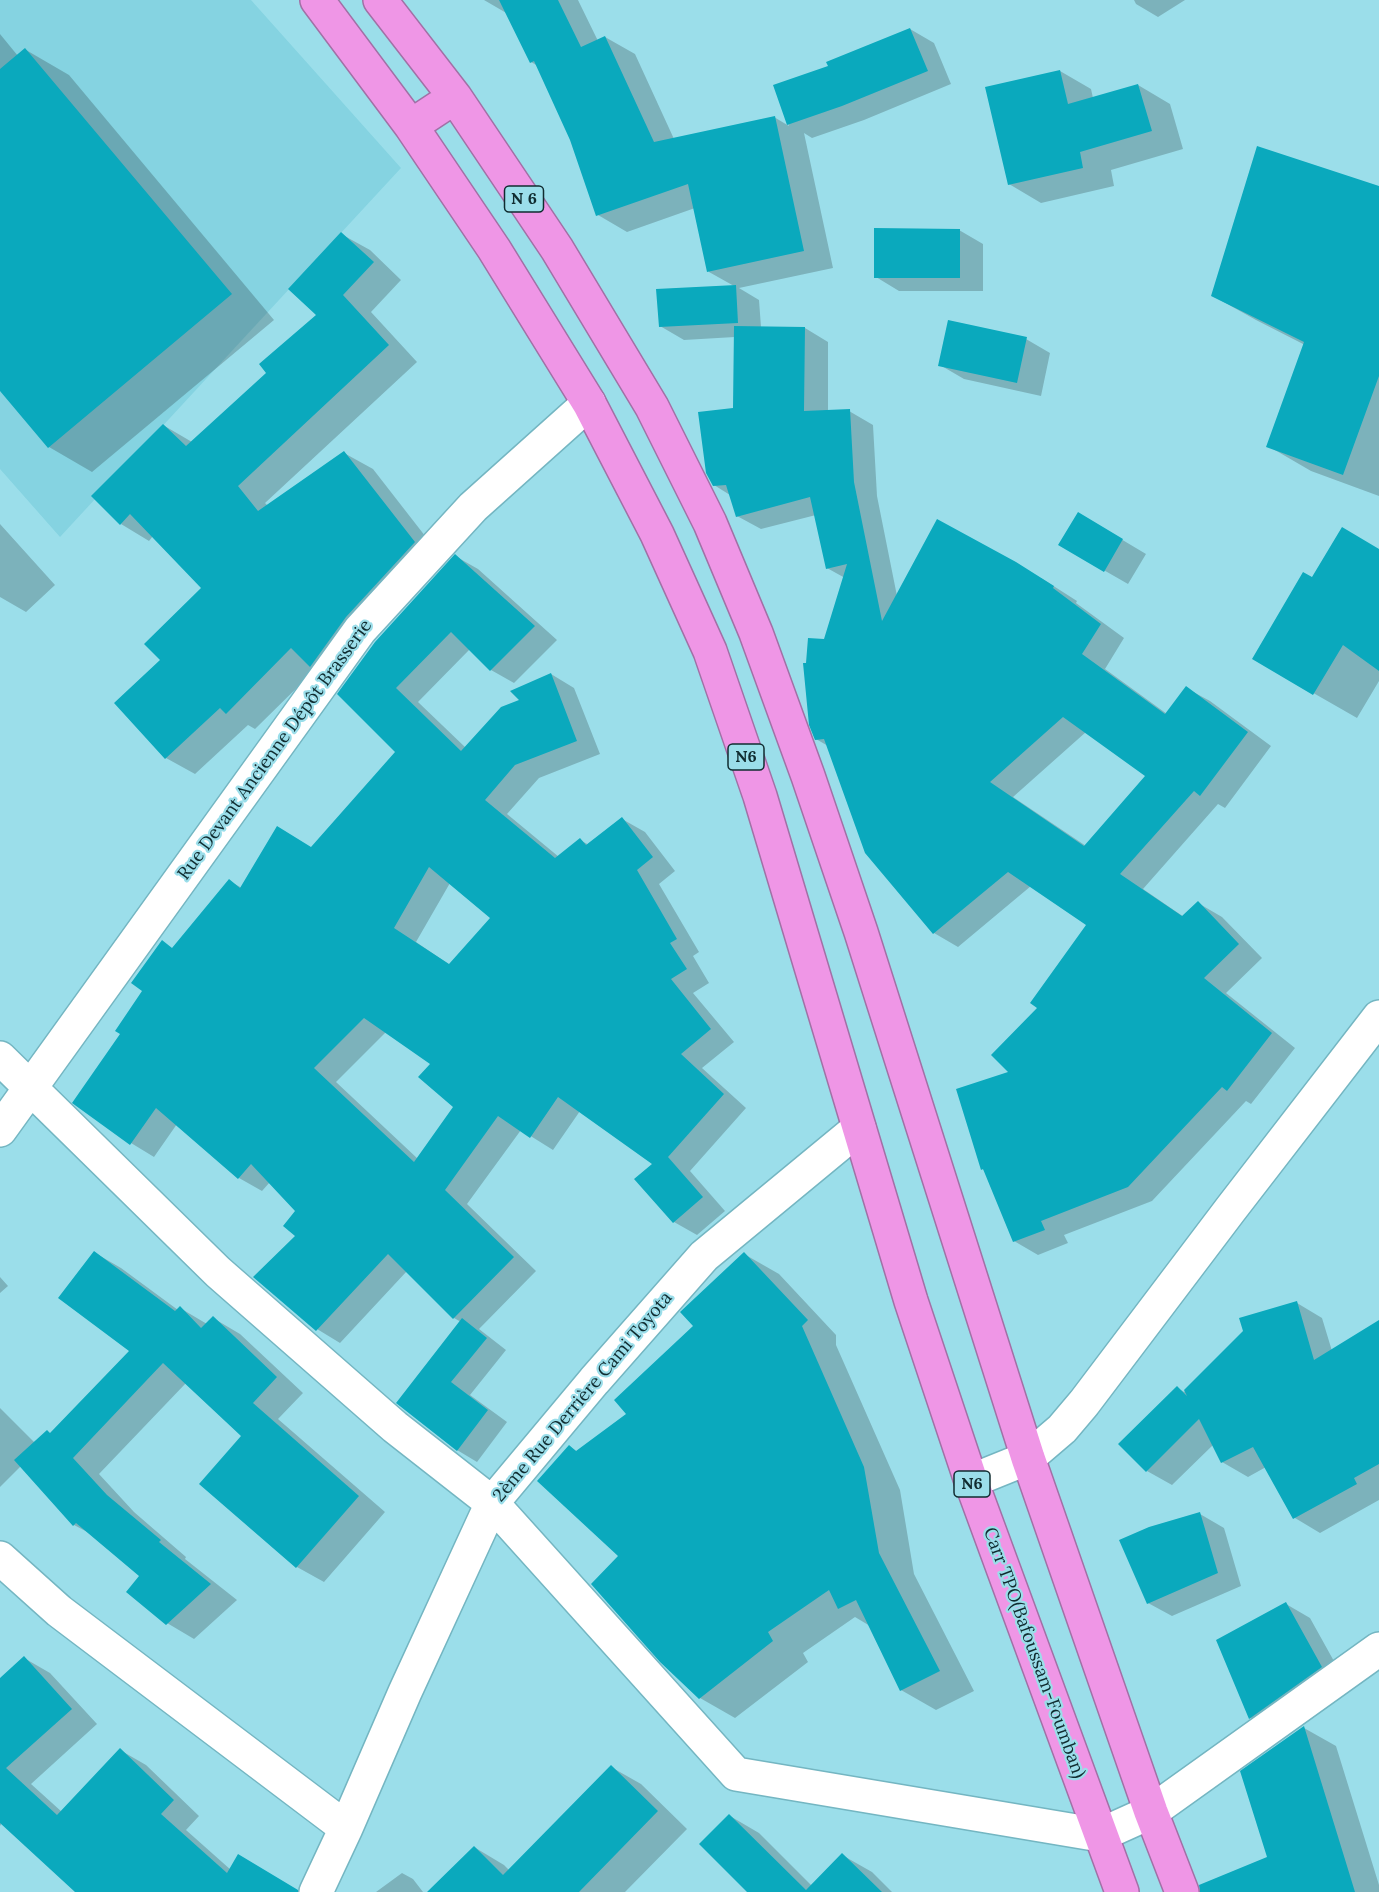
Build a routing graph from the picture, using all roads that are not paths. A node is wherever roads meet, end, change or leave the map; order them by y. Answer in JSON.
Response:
{"nodes":[{"id":1,"x":317,"y":0,"type":"edge"},
{"id":2,"x":380,"y":0,"type":"edge"},
{"id":3,"x":455,"y":97,"type":"junction"},
{"id":4,"x":411,"y":126,"type":"junction"},
{"id":5,"x":589,"y":403,"type":"junction"},
{"id":6,"x":1379,"y":1017,"type":"edge"},
{"id":7,"x":0,"y":1058,"type":"edge"},
{"id":8,"x":30,"y":1088,"type":"junction"},
{"id":9,"x":859,"y":1128,"type":"junction"},
{"id":10,"x":0,"y":1130,"type":"edge"},
{"id":11,"x":1028,"y":1458,"type":"junction"},
{"id":12,"x":970,"y":1481,"type":"junction"},
{"id":13,"x":492,"y":1503,"type":"junction"},
{"id":14,"x":0,"y":1558,"type":"edge"},
{"id":15,"x":1379,"y":1648,"type":"edge"},
{"id":16,"x":1151,"y":1812,"type":"junction"},
{"id":17,"x":346,"y":1828,"type":"junction"},
{"id":18,"x":1100,"y":1835,"type":"junction"},
{"id":19,"x":316,"y":1892,"type":"edge"},
{"id":20,"x":1122,"y":1892,"type":"edge"},
{"id":21,"x":1182,"y":1892,"type":"edge"}],
"edges":[{"from":1,"to":4,"type":"highway"},
{"from":2,"to":3,"type":"highway","number":"N 6"},
{"from":3,"to":4,"type":"highway"},
{"from":3,"to":11,"type":"highway","number":"N 6"},
{"from":4,"to":5,"type":"highway"},
{"from":5,"to":8,"type":"street","name":"Rue Devant Ancienne Dépôt Brasserie"},
{"from":5,"to":9,"type":"highway","number":"N6"},
{"from":6,"to":11,"type":"street"},
{"from":7,"to":8,"type":"street"},
{"from":8,"to":10,"type":"street","name":"Rue Devant Ancienne Dépôt Brasserie"},
{"from":8,"to":13,"type":"street"},
{"from":9,"to":12,"type":"highway","name":"Carr TPO(Bafoussam-Foumban)","number":"N6"},
{"from":9,"to":13,"type":"street","name":"2ème Rue Derrière Cami Toyota"},
{"from":11,"to":12,"type":"street"},
{"from":11,"to":16,"type":"highway"},
{"from":12,"to":18,"type":"highway","name":"Carr TPO(Bafoussam-Foumban)","number":"N6"},
{"from":13,"to":17,"type":"street","name":"2ème Rue Derrière Cami Toyota"},
{"from":13,"to":18,"type":"street"},
{"from":14,"to":17,"type":"street"},
{"from":15,"to":16,"type":"street"},
{"from":16,"to":18,"type":"street"},
{"from":16,"to":21,"type":"highway"},
{"from":17,"to":19,"type":"street","name":"2ème Rue Derrière Cami Toyota"},
{"from":18,"to":20,"type":"highway","number":"N6"}]}
